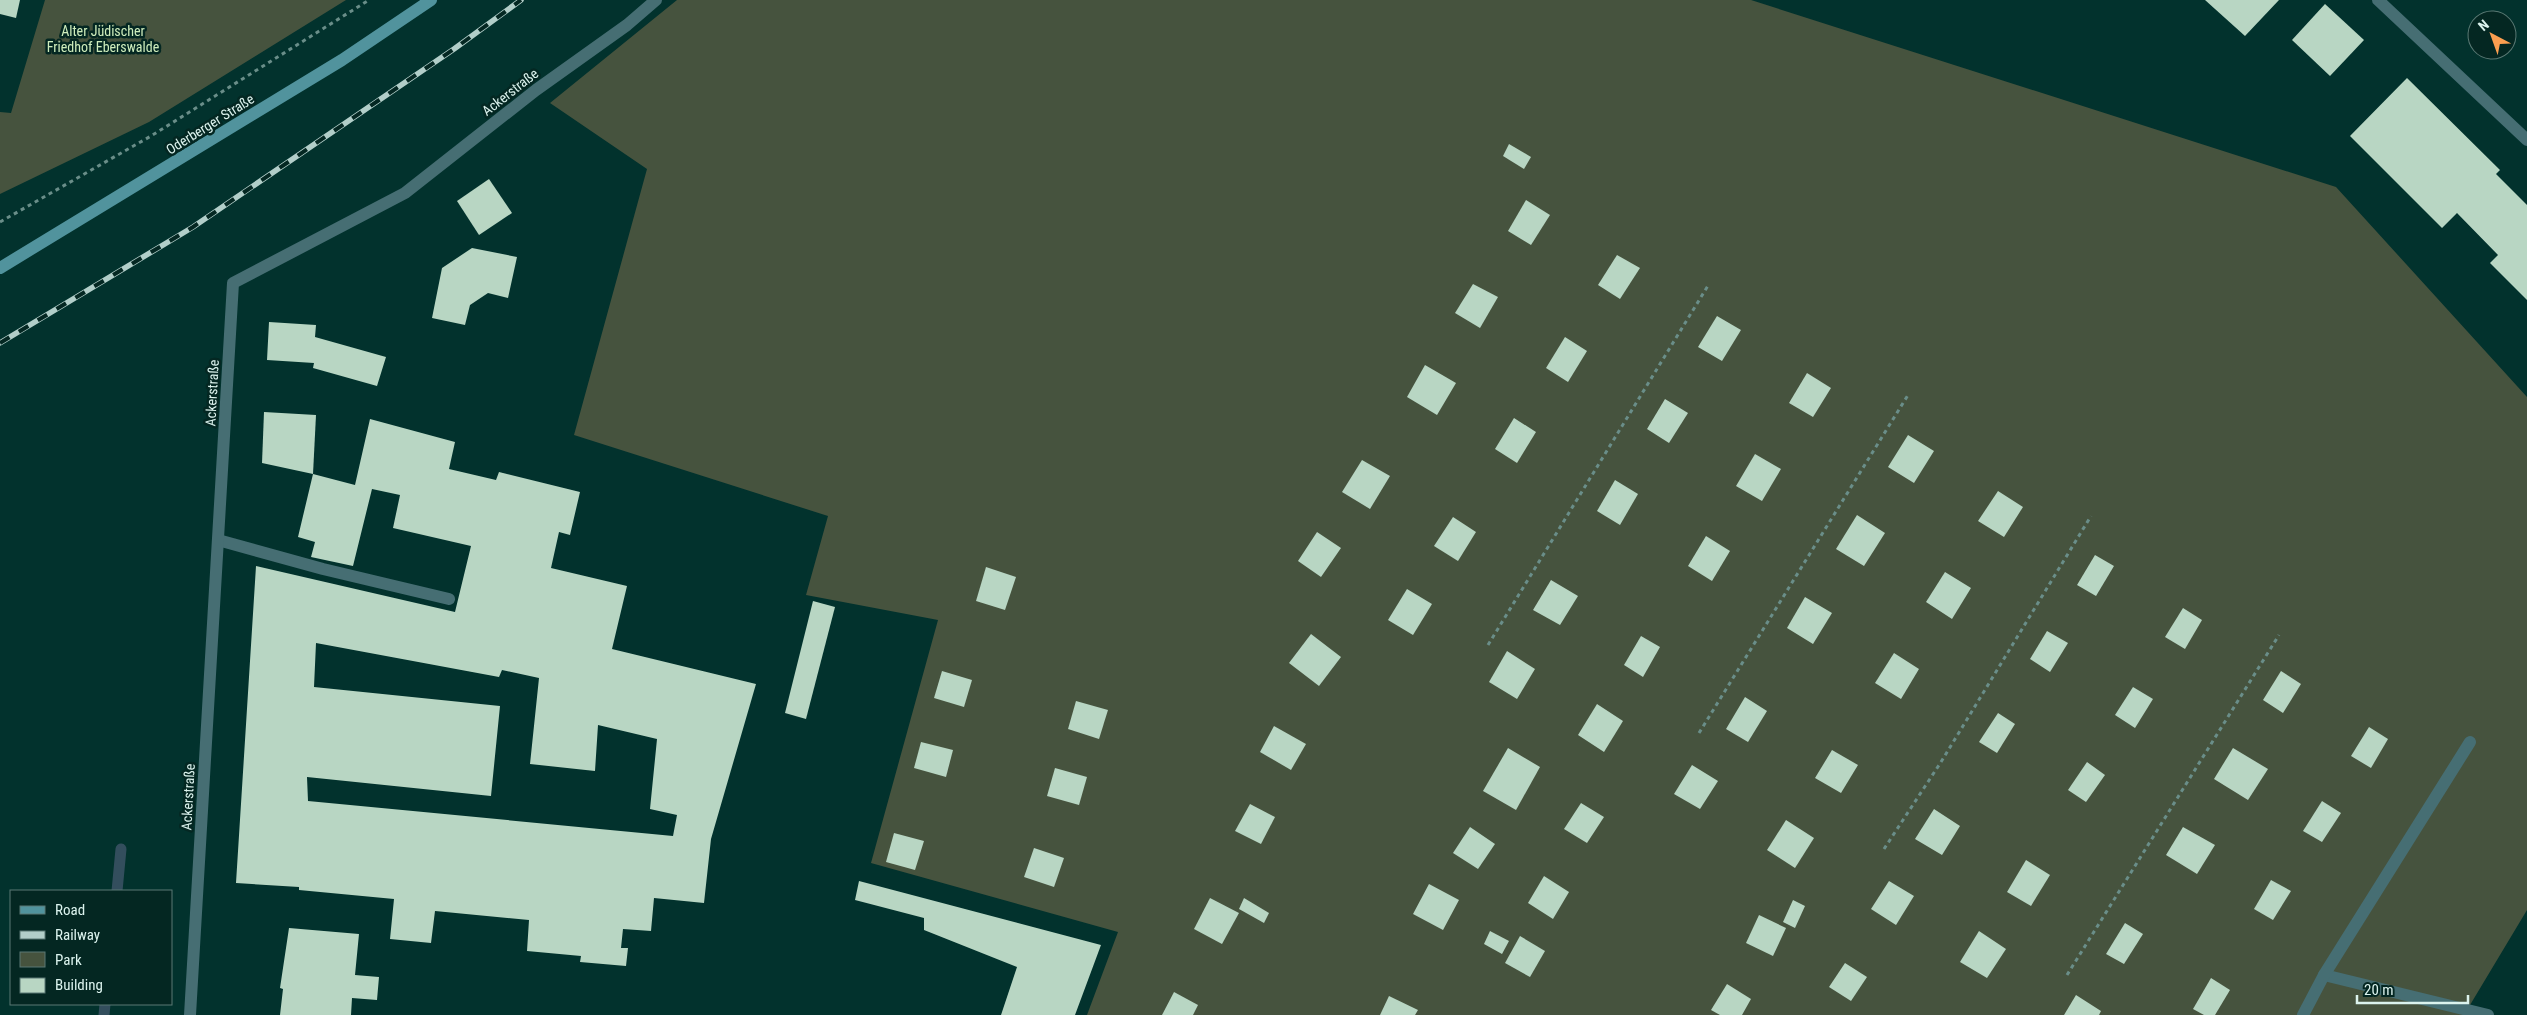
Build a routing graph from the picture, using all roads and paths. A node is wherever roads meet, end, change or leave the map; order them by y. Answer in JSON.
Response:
{"nodes":[{"id":1,"x":369,"y":0,"type":"edge"},
{"id":2,"x":431,"y":0,"type":"edge"},
{"id":3,"x":656,"y":0,"type":"edge"},
{"id":4,"x":2378,"y":0,"type":"edge"},
{"id":5,"x":2527,"y":140,"type":"edge"},
{"id":6,"x":0,"y":222,"type":"edge"},
{"id":7,"x":0,"y":268,"type":"edge"},
{"id":8,"x":1708,"y":284,"type":"dead end"},
{"id":9,"x":1908,"y":395,"type":"dead end"},
{"id":10,"x":2091,"y":516,"type":"dead end"},
{"id":11,"x":218,"y":540,"type":"junction"},
{"id":12,"x":449,"y":599,"type":"dead end"},
{"id":13,"x":2279,"y":635,"type":"dead end"},
{"id":14,"x":1488,"y":645,"type":"dead end"},
{"id":15,"x":1699,"y":733,"type":"dead end"},
{"id":16,"x":2470,"y":742,"type":"dead end"},
{"id":17,"x":1884,"y":849,"type":"dead end"},
{"id":18,"x":2067,"y":975,"type":"dead end"},
{"id":19,"x":2324,"y":975,"type":"junction"},
{"id":20,"x":190,"y":1015,"type":"edge"},
{"id":21,"x":2303,"y":1015,"type":"edge"},
{"id":22,"x":2488,"y":1015,"type":"edge"}],
"edges":[{"from":1,"to":6,"type":"path"},
{"from":2,"to":7,"type":"main road","name":"Oderberger Straße"},
{"from":3,"to":11,"type":"street","name":"Ackerstraße"},
{"from":4,"to":5,"type":"street"},
{"from":8,"to":14,"type":"path"},
{"from":9,"to":15,"type":"path"},
{"from":10,"to":17,"type":"path"},
{"from":11,"to":12,"type":"street"},
{"from":11,"to":20,"type":"street","name":"Ackerstraße"},
{"from":13,"to":18,"type":"path"},
{"from":16,"to":19,"type":"street"},
{"from":19,"to":21,"type":"street"},
{"from":19,"to":22,"type":"street"}]}
